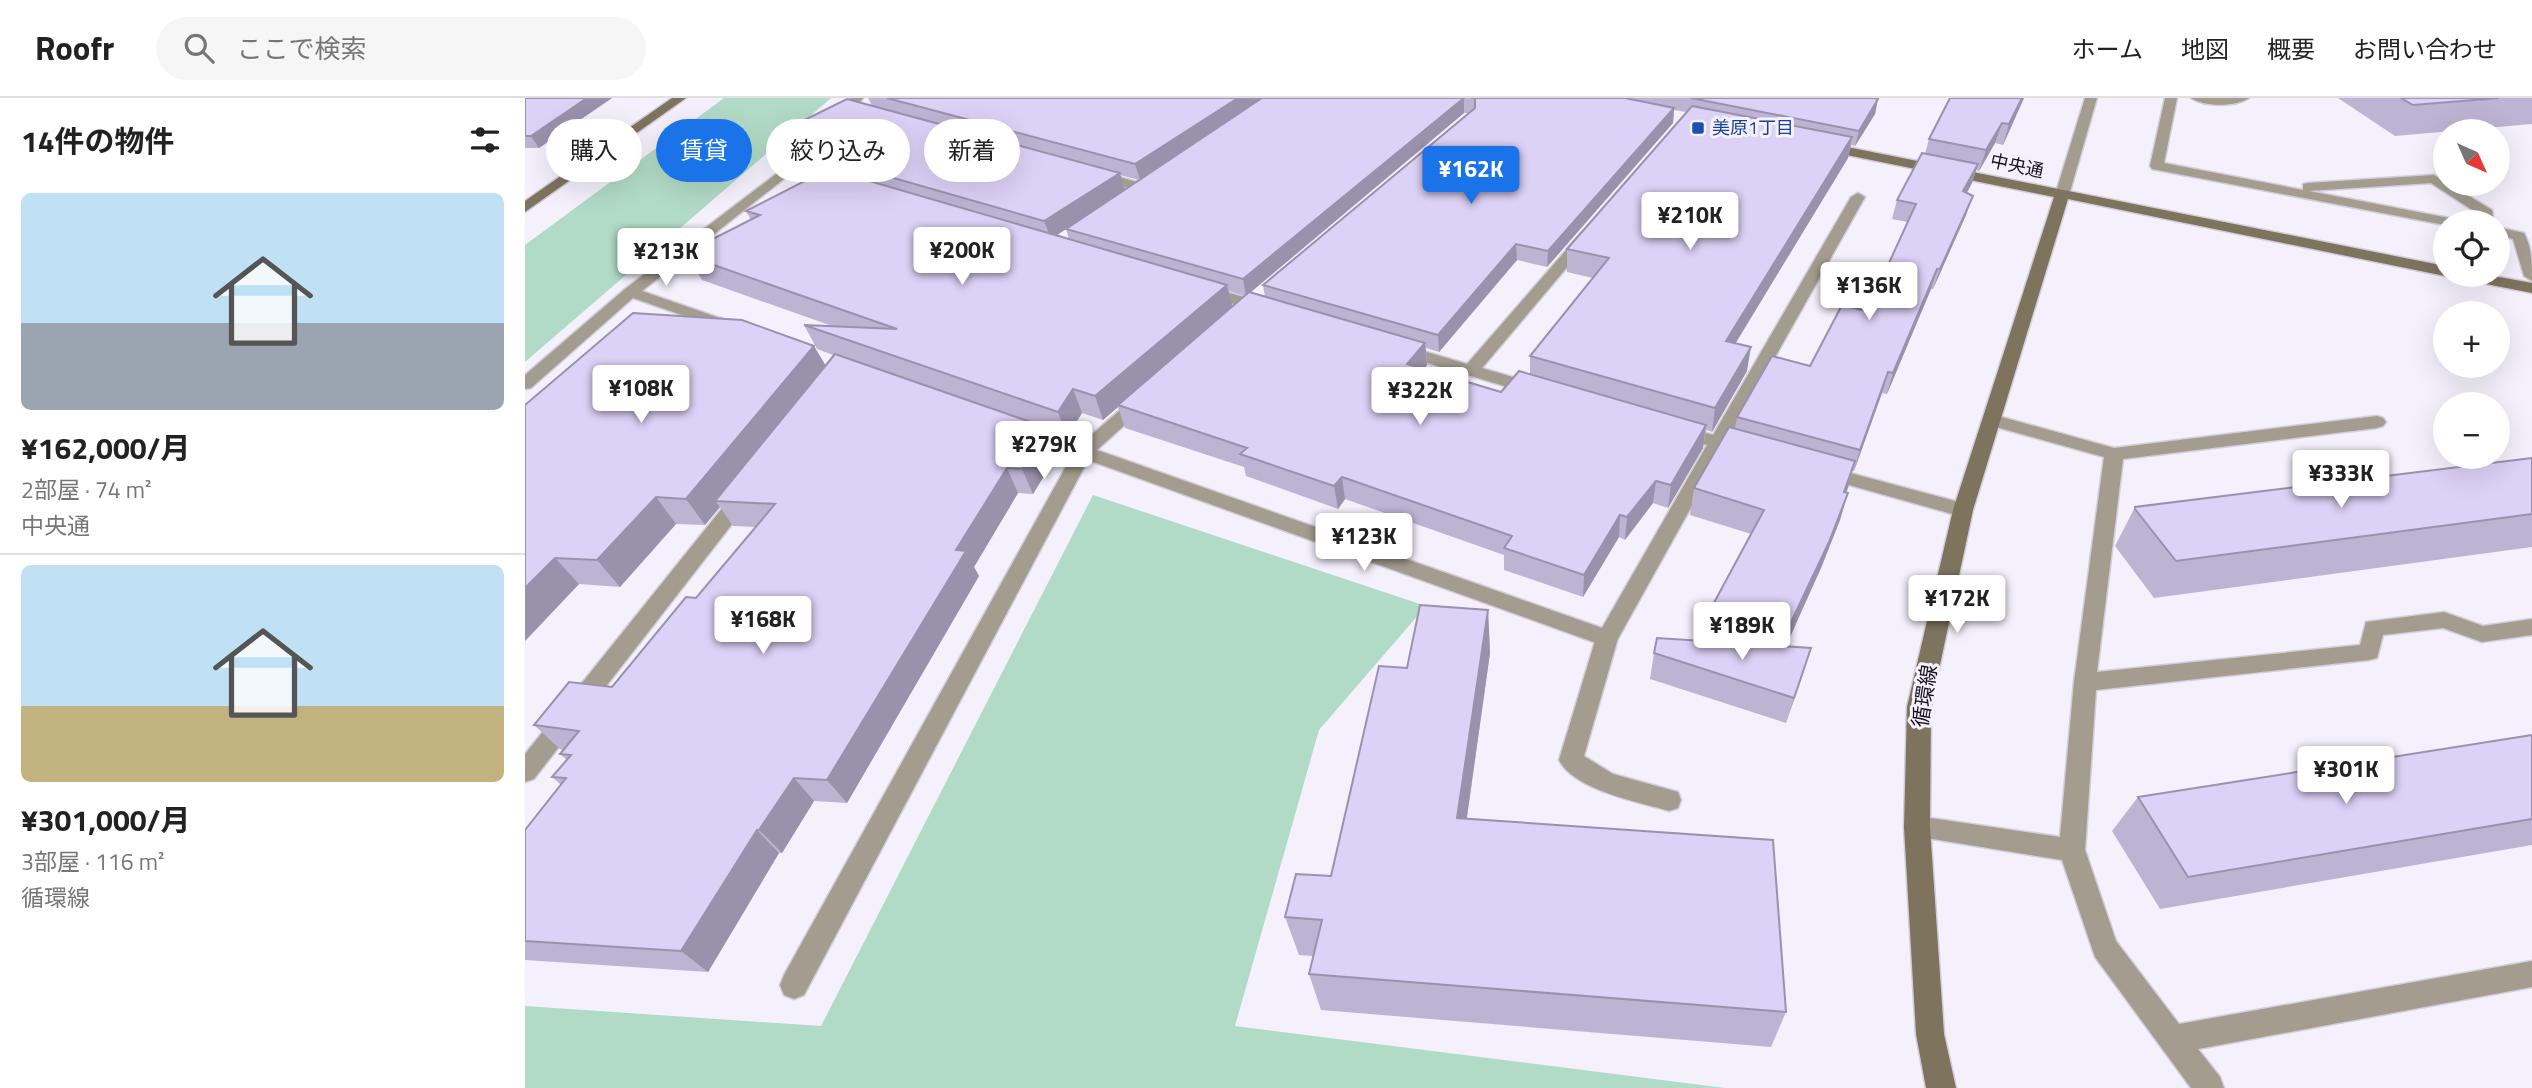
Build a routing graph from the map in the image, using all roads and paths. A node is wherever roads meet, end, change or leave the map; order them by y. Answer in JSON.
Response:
{"nodes":[{"id":1,"x":680,"y":98,"type":"edge"},
{"id":2,"x":857,"y":98,"type":"edge"},
{"id":3,"x":2091,"y":98,"type":"edge"},
{"id":4,"x":2171,"y":98,"type":"edge"},
{"id":5,"x":2197,"y":98,"type":"edge"},
{"id":6,"x":2243,"y":98,"type":"edge"},
{"id":7,"x":890,"y":119,"type":"edge"},
{"id":8,"x":1804,"y":142,"type":"edge"},
{"id":9,"x":1076,"y":169,"type":"edge"},
{"id":10,"x":1143,"y":188,"type":"edge"},
{"id":11,"x":855,"y":189,"type":"edge"},
{"id":12,"x":2278,"y":189,"type":"junction"},
{"id":13,"x":2062,"y":195,"type":"junction"},
{"id":14,"x":1858,"y":197,"type":"dead end"},
{"id":15,"x":525,"y":208,"type":"edge"},
{"id":16,"x":2482,"y":210,"type":"edge"},
{"id":17,"x":2433,"y":219,"type":"edge"},
{"id":18,"x":1593,"y":227,"type":"edge"},
{"id":19,"x":2510,"y":234,"type":"edge"},
{"id":20,"x":2528,"y":249,"type":"edge"},
{"id":21,"x":2433,"y":269,"type":"edge"},
{"id":22,"x":2532,"y":276,"type":"edge"},
{"id":23,"x":2510,"y":284,"type":"edge"},
{"id":24,"x":1185,"y":285,"type":"edge"},
{"id":25,"x":1272,"y":286,"type":"edge"},
{"id":26,"x":2532,"y":288,"type":"edge"},
{"id":27,"x":631,"y":292,"type":"junction"},
{"id":28,"x":1251,"y":304,"type":"junction"},
{"id":29,"x":1277,"y":312,"type":"edge"},
{"id":30,"x":1230,"y":323,"type":"edge"},
{"id":31,"x":744,"y":331,"type":"edge"},
{"id":32,"x":1380,"y":343,"type":"edge"},
{"id":33,"x":1471,"y":370,"type":"junction"},
{"id":34,"x":525,"y":384,"type":"edge"},
{"id":35,"x":1157,"y":387,"type":"edge"},
{"id":36,"x":1549,"y":393,"type":"edge"},
{"id":37,"x":1991,"y":420,"type":"junction"},
{"id":38,"x":2377,"y":422,"type":"dead end"},
{"id":39,"x":1008,"y":425,"type":"edge"},
{"id":40,"x":1666,"y":427,"type":"edge"},
{"id":41,"x":1719,"y":443,"type":"junction"},
{"id":42,"x":1083,"y":452,"type":"junction"},
{"id":43,"x":1758,"y":454,"type":"edge"},
{"id":44,"x":2115,"y":454,"type":"junction"},
{"id":45,"x":1811,"y":468,"type":"edge"},
{"id":46,"x":759,"y":476,"type":"edge"},
{"id":47,"x":1963,"y":510,"type":"junction"},
{"id":48,"x":2532,"y":627,"type":"edge"},
{"id":49,"x":1607,"y":638,"type":"junction"},
{"id":50,"x":2085,"y":682,"type":"junction"},
{"id":51,"x":525,"y":772,"type":"edge"},
{"id":52,"x":1669,"y":800,"type":"dead end"},
{"id":53,"x":1917,"y":827,"type":"junction"},
{"id":54,"x":2072,"y":850,"type":"junction"},
{"id":55,"x":2532,"y":974,"type":"edge"},
{"id":56,"x":794,"y":985,"type":"dead end"},
{"id":57,"x":2173,"y":1040,"type":"junction"},
{"id":58,"x":1941,"y":1088,"type":"edge"},
{"id":59,"x":2209,"y":1088,"type":"edge"}],
"edges":[{"from":1,"to":15,"type":"street"},
{"from":2,"to":7,"type":"street"},
{"from":3,"to":13,"type":"street"},
{"from":4,"to":12,"type":"street"},
{"from":5,"to":6,"type":"street"},
{"from":8,"to":13,"type":"street","name":"中央通"},
{"from":9,"to":10,"type":"street"},
{"from":11,"to":27,"type":"street"},
{"from":12,"to":16,"type":"street"},
{"from":12,"to":17,"type":"street"},
{"from":13,"to":21,"type":"street","name":"中央通"},
{"from":13,"to":37,"type":"street","name":"循環線"},
{"from":14,"to":41,"type":"street"},
{"from":18,"to":33,"type":"street"},
{"from":19,"to":20,"type":"street"},
{"from":20,"to":22,"type":"street"},
{"from":23,"to":26,"type":"street"},
{"from":24,"to":28,"type":"street"},
{"from":25,"to":28,"type":"street"},
{"from":27,"to":31,"type":"street"},
{"from":27,"to":34,"type":"street"},
{"from":28,"to":29,"type":"street"},
{"from":28,"to":30,"type":"street"},
{"from":32,"to":33,"type":"street"},
{"from":33,"to":36,"type":"street"},
{"from":35,"to":42,"type":"street"},
{"from":37,"to":44,"type":"street"},
{"from":37,"to":47,"type":"street","name":"循環線"},
{"from":38,"to":44,"type":"street"},
{"from":39,"to":42,"type":"street"},
{"from":40,"to":41,"type":"street"},
{"from":41,"to":43,"type":"street"},
{"from":41,"to":49,"type":"street"},
{"from":42,"to":49,"type":"street"},
{"from":42,"to":56,"type":"street"},
{"from":44,"to":50,"type":"street"},
{"from":45,"to":47,"type":"street"},
{"from":46,"to":51,"type":"street"},
{"from":47,"to":53,"type":"street","name":"循環線"},
{"from":48,"to":50,"type":"street"},
{"from":49,"to":52,"type":"street"},
{"from":50,"to":54,"type":"street"},
{"from":53,"to":54,"type":"street"},
{"from":53,"to":58,"type":"street","name":"循環線"},
{"from":54,"to":57,"type":"street"},
{"from":55,"to":57,"type":"street"},
{"from":57,"to":59,"type":"street"}]}
